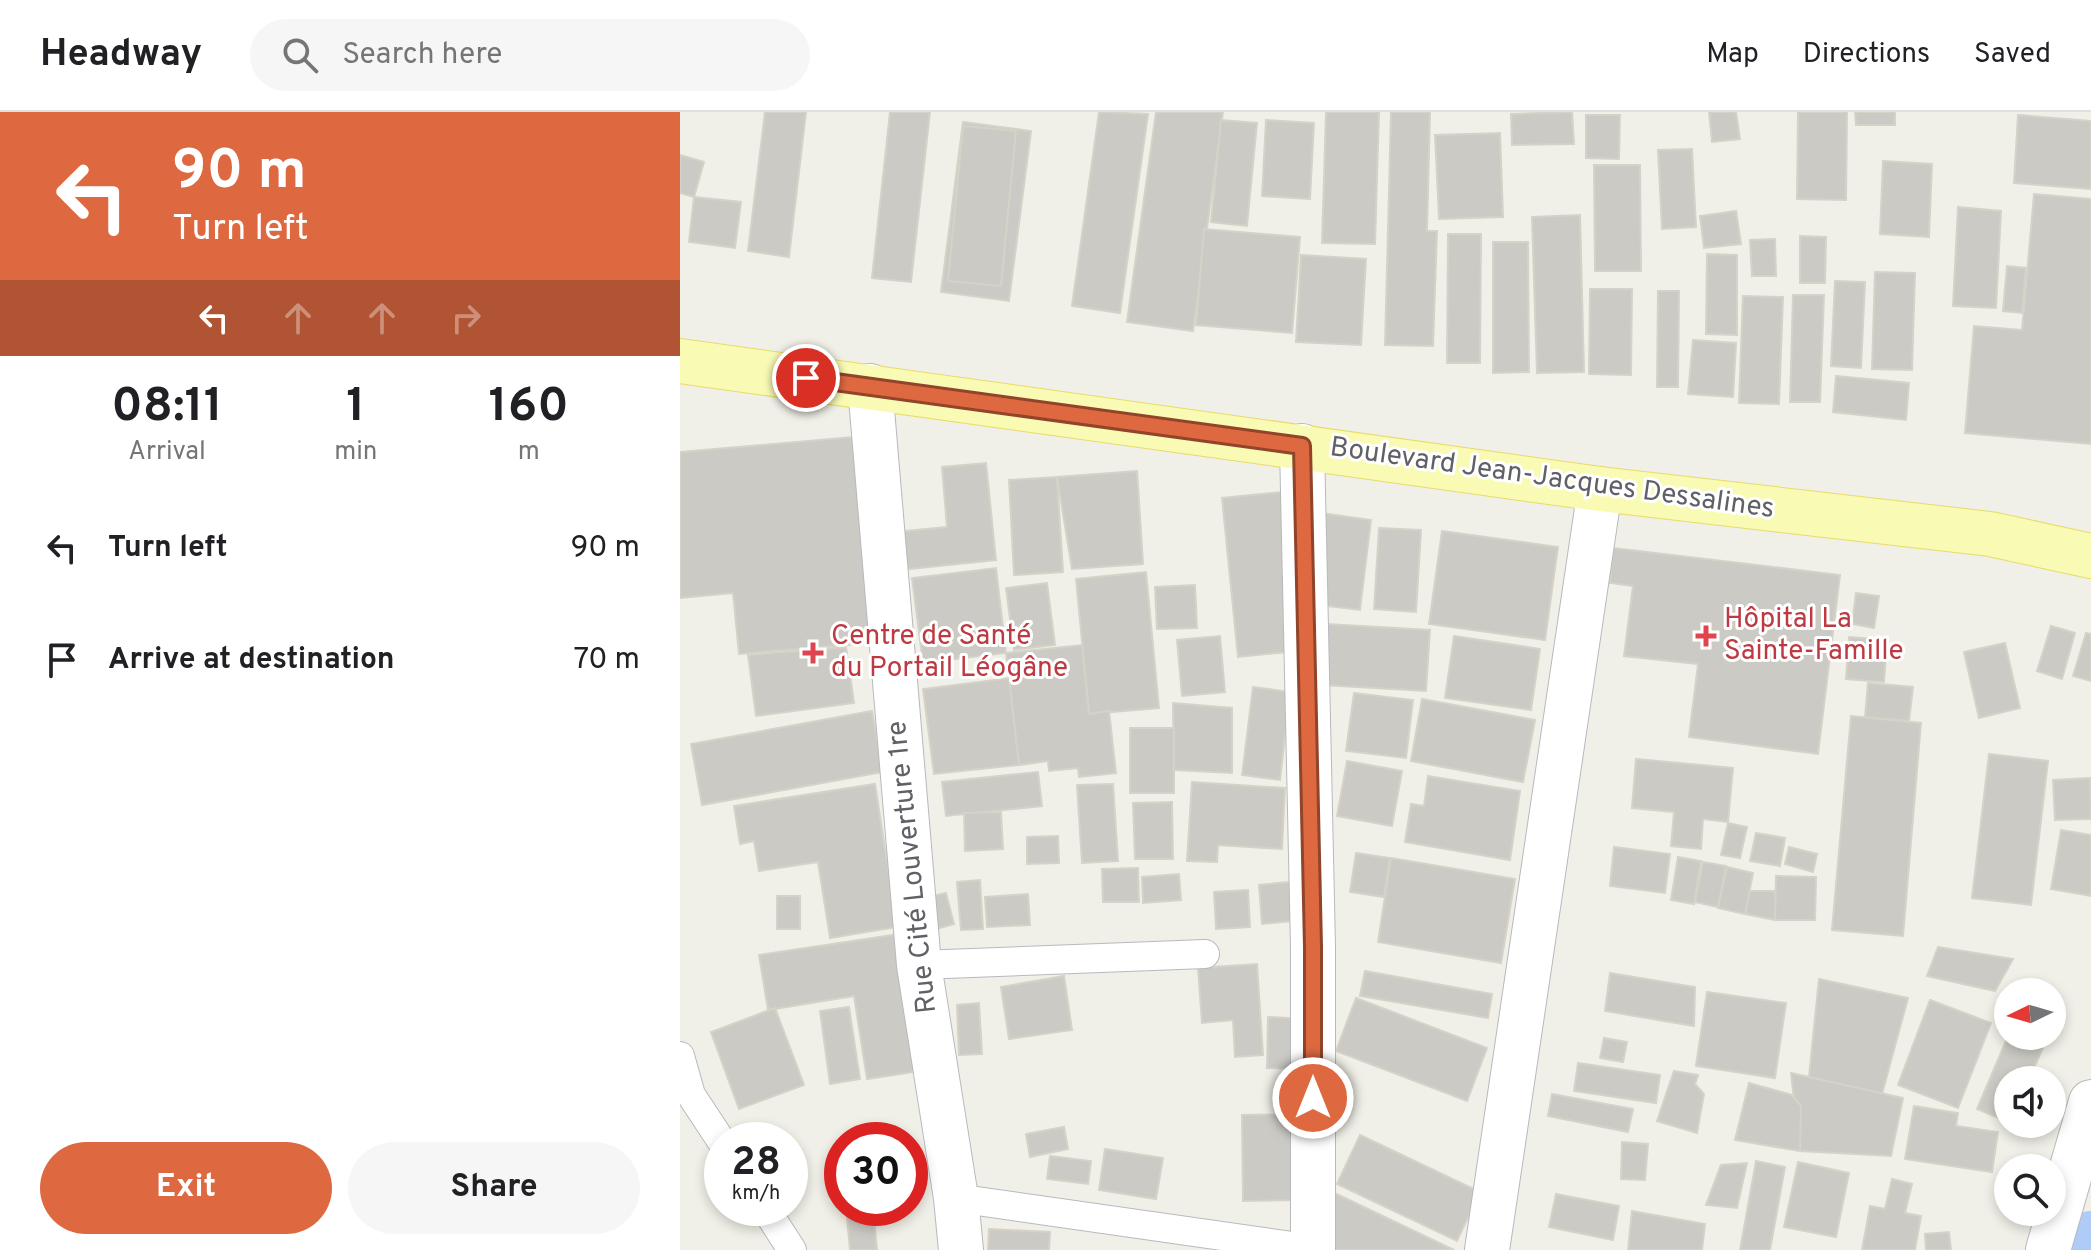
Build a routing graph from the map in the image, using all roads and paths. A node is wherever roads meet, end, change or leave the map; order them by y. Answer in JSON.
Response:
{"nodes":[{"id":1,"x":680,"y":361,"type":"edge"},
{"id":2,"x":870,"y":386,"type":"junction"},
{"id":3,"x":1302,"y":446,"type":"junction"},
{"id":4,"x":1600,"y":489,"type":"junction"},
{"id":5,"x":2091,"y":556,"type":"edge"},
{"id":6,"x":1205,"y":954,"type":"dead end"},
{"id":7,"x":919,"y":965,"type":"junction"},
{"id":8,"x":680,"y":1056,"type":"edge"},
{"id":9,"x":2091,"y":1102,"type":"edge"},
{"id":10,"x":709,"y":1122,"type":"edge"},
{"id":11,"x":956,"y":1198,"type":"junction"},
{"id":12,"x":777,"y":1226,"type":"edge"},
{"id":13,"x":792,"y":1250,"type":"edge"},
{"id":14,"x":961,"y":1250,"type":"edge"},
{"id":15,"x":1313,"y":1250,"type":"edge"},
{"id":16,"x":1487,"y":1250,"type":"edge"},
{"id":17,"x":2048,"y":1250,"type":"edge"}],
"edges":[{"from":1,"to":2,"type":"main road","name":"Boulevard Jean-Jacques Dessalines"},
{"from":2,"to":3,"type":"main road","name":"Boulevard Jean-Jacques Dessalines"},
{"from":2,"to":7,"type":"street","name":"Rue Cité Louverture 1re"},
{"from":3,"to":4,"type":"main road","name":"Boulevard Jean-Jacques Dessalines"},
{"from":3,"to":15,"type":"street"},
{"from":4,"to":5,"type":"main road","name":"Boulevard Jean-Jacques Dessalines"},
{"from":4,"to":16,"type":"street"},
{"from":6,"to":7,"type":"lane"},
{"from":7,"to":11,"type":"street","name":"Rue Cité Louverture 1re"},
{"from":8,"to":10,"type":"lane"},
{"from":9,"to":17,"type":"street"},
{"from":11,"to":14,"type":"street","name":"Rue Cité Louverture 1re"},
{"from":11,"to":15,"type":"lane"},
{"from":12,"to":13,"type":"lane"}]}
